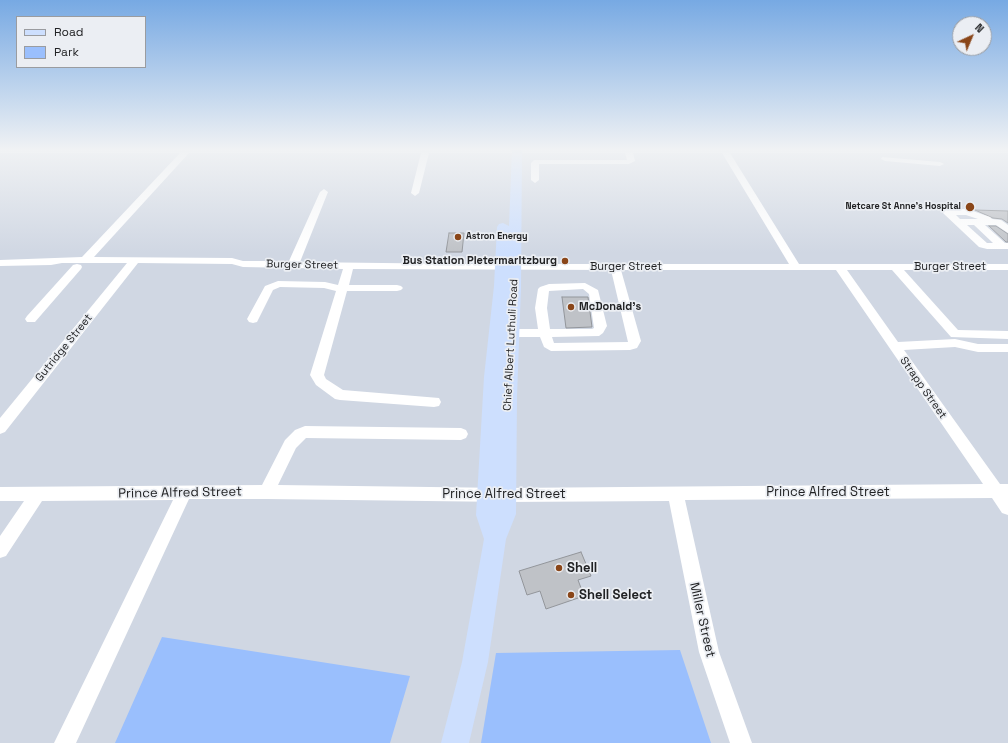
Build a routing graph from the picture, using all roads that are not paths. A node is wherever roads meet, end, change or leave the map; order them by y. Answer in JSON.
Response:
{"nodes":[{"id":1,"x":156,"y":184,"type":"edge"},
{"id":2,"x":418,"y":184,"type":"edge"},
{"id":3,"x":507,"y":184,"type":"edge"},
{"id":4,"x":511,"y":184,"type":"edge"},
{"id":5,"x":745,"y":184,"type":"edge"},
{"id":6,"x":324,"y":192,"type":"dead end"},
{"id":7,"x":415,"y":194,"type":"dead end"},
{"id":8,"x":958,"y":222,"type":"junction"},
{"id":9,"x":976,"y":222,"type":"junction"},
{"id":10,"x":998,"y":222,"type":"junction"},
{"id":11,"x":1008,"y":230,"type":"edge"},
{"id":12,"x":1005,"y":246,"type":"edge"},
{"id":13,"x":51,"y":262,"type":"junction"},
{"id":14,"x":0,"y":263,"type":"edge"},
{"id":15,"x":81,"y":263,"type":"junction"},
{"id":16,"x":132,"y":264,"type":"junction"},
{"id":17,"x":293,"y":265,"type":"junction"},
{"id":18,"x":349,"y":265,"type":"junction"},
{"id":19,"x":508,"y":266,"type":"junction"},
{"id":20,"x":591,"y":267,"type":"junction"},
{"id":21,"x":615,"y":267,"type":"junction"},
{"id":22,"x":796,"y":267,"type":"junction"},
{"id":23,"x":839,"y":267,"type":"junction"},
{"id":24,"x":895,"y":267,"type":"junction"},
{"id":25,"x":1008,"y":267,"type":"edge"},
{"id":26,"x":585,"y":286,"type":"junction"},
{"id":27,"x":342,"y":288,"type":"junction"},
{"id":28,"x":397,"y":288,"type":"dead end"},
{"id":29,"x":31,"y":319,"type":"dead end"},
{"id":30,"x":253,"y":319,"type":"dead end"},
{"id":31,"x":512,"y":333,"type":"junction"},
{"id":32,"x":545,"y":333,"type":"junction"},
{"id":33,"x":955,"y":334,"type":"junction"},
{"id":34,"x":1008,"y":335,"type":"edge"},
{"id":35,"x":964,"y":344,"type":"junction"},
{"id":36,"x":894,"y":346,"type":"junction"},
{"id":37,"x":1008,"y":348,"type":"edge"},
{"id":38,"x":434,"y":402,"type":"dead end"},
{"id":39,"x":0,"y":428,"type":"edge"},
{"id":40,"x":461,"y":434,"type":"dead end"},
{"id":41,"x":1002,"y":491,"type":"edge"},
{"id":42,"x":267,"y":492,"type":"junction"},
{"id":43,"x":184,"y":493,"type":"junction"},
{"id":44,"x":675,"y":493,"type":"junction"},
{"id":45,"x":0,"y":494,"type":"edge"},
{"id":46,"x":38,"y":494,"type":"junction"},
{"id":47,"x":497,"y":495,"type":"junction"},
{"id":48,"x":1008,"y":508,"type":"edge"},
{"id":49,"x":0,"y":550,"type":"edge"},
{"id":50,"x":65,"y":743,"type":"edge"},
{"id":51,"x":455,"y":743,"type":"edge"},
{"id":52,"x":741,"y":743,"type":"edge"}],
"edges":[{"from":1,"to":15,"type":"street"},
{"from":2,"to":7,"type":"street"},
{"from":3,"to":19,"type":"main road","name":"Chief Albert Luthuli Road"},
{"from":4,"to":19,"type":"main road","name":"Chief Albert Luthuli Road"},
{"from":5,"to":22,"type":"street"},
{"from":6,"to":17,"type":"street"},
{"from":8,"to":9,"type":"street"},
{"from":8,"to":10,"type":"street"},
{"from":8,"to":12,"type":"street"},
{"from":9,"to":10,"type":"street"},
{"from":9,"to":12,"type":"street"},
{"from":10,"to":11,"type":"street"},
{"from":13,"to":14,"type":"street","name":"Burger Street"},
{"from":13,"to":15,"type":"street","name":"Burger Street"},
{"from":13,"to":15,"type":"street","name":"Burger Street"},
{"from":15,"to":16,"type":"street","name":"Burger Street"},
{"from":15,"to":29,"type":"street"},
{"from":16,"to":17,"type":"street","name":"Burger Street"},
{"from":16,"to":39,"type":"street","name":"Gutridge Street"},
{"from":17,"to":18,"type":"street","name":"Burger Street"},
{"from":18,"to":19,"type":"street","name":"Burger Street"},
{"from":18,"to":27,"type":"street"},
{"from":19,"to":20,"type":"street","name":"Burger Street"},
{"from":19,"to":31,"type":"main road","name":"Chief Albert Luthuli Road"},
{"from":19,"to":47,"type":"main road","name":"Chief Albert Luthuli Road"},
{"from":20,"to":21,"type":"street","name":"Burger Street"},
{"from":20,"to":26,"type":"street"},
{"from":21,"to":22,"type":"street","name":"Burger Street"},
{"from":21,"to":32,"type":"street"},
{"from":22,"to":23,"type":"street","name":"Burger Street"},
{"from":23,"to":24,"type":"street","name":"Burger Street"},
{"from":23,"to":36,"type":"street","name":"Strapp Street"},
{"from":24,"to":25,"type":"street","name":"Burger Street"},
{"from":24,"to":33,"type":"street"},
{"from":26,"to":32,"type":"street"},
{"from":26,"to":32,"type":"street"},
{"from":27,"to":28,"type":"street"},
{"from":27,"to":30,"type":"street"},
{"from":27,"to":38,"type":"street"},
{"from":31,"to":32,"type":"street"},
{"from":31,"to":47,"type":"main road","name":"Chief Albert Luthuli Road"},
{"from":33,"to":34,"type":"street"},
{"from":33,"to":35,"type":"street"},
{"from":35,"to":36,"type":"street"},
{"from":35,"to":37,"type":"street"},
{"from":36,"to":41,"type":"street","name":"Strapp Street"},
{"from":40,"to":42,"type":"street"},
{"from":41,"to":44,"type":"street","name":"Prince Alfred Street"},
{"from":41,"to":48,"type":"street","name":"Strapp Street"},
{"from":42,"to":43,"type":"street","name":"Prince Alfred Street"},
{"from":42,"to":47,"type":"street","name":"Prince Alfred Street"},
{"from":43,"to":46,"type":"street","name":"Prince Alfred Street"},
{"from":43,"to":50,"type":"street"},
{"from":44,"to":47,"type":"street","name":"Prince Alfred Street"},
{"from":44,"to":52,"type":"street","name":"Miller Street"},
{"from":45,"to":46,"type":"street","name":"Prince Alfred Street"},
{"from":46,"to":49,"type":"street"},
{"from":47,"to":51,"type":"main road","name":"Chief Albert Luthuli Road"}]}
